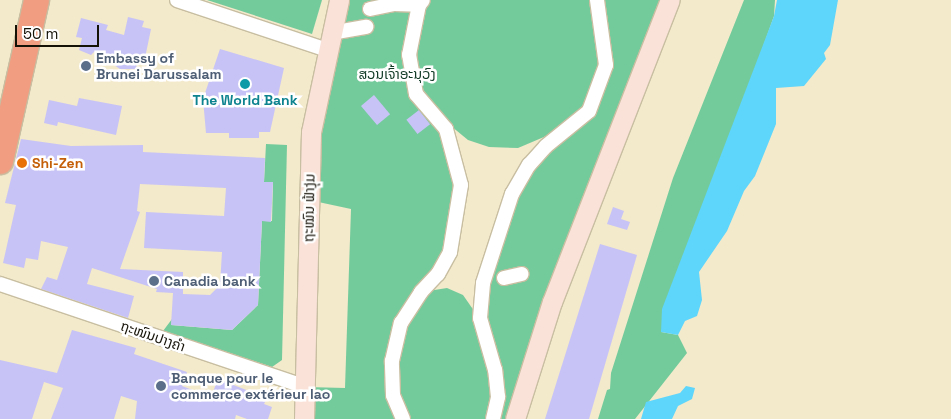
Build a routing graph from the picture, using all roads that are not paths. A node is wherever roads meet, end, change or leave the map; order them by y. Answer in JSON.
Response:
{"nodes":[{"id":1,"x":36,"y":0,"type":"edge"},
{"id":2,"x":177,"y":0,"type":"edge"},
{"id":3,"x":339,"y":0,"type":"edge"},
{"id":4,"x":598,"y":0,"type":"edge"},
{"id":5,"x":670,"y":0,"type":"edge"},
{"id":6,"x":421,"y":3,"type":"edge"},
{"id":7,"x":370,"y":9,"type":"dead end"},
{"id":8,"x":366,"y":26,"type":"dead end"},
{"id":9,"x":329,"y":41,"type":"junction"},
{"id":10,"x":0,"y":156,"type":"edge"},
{"id":11,"x":522,"y":274,"type":"dead end"},
{"id":12,"x":504,"y":278,"type":"dead end"},
{"id":13,"x":0,"y":284,"type":"edge"},
{"id":14,"x":306,"y":387,"type":"junction"},
{"id":15,"x":304,"y":419,"type":"edge"},
{"id":16,"x":403,"y":419,"type":"edge"},
{"id":17,"x":493,"y":419,"type":"edge"},
{"id":18,"x":515,"y":419,"type":"edge"}],
"edges":[{"from":1,"to":10,"type":"highway"},
{"from":2,"to":9,"type":"street"},
{"from":3,"to":9,"type":"street","name":"ຖະໝົນ ຟ້າງຸ່ມ"},
{"from":4,"to":17,"type":"street"},
{"from":5,"to":18,"type":"street"},
{"from":6,"to":7,"type":"street"},
{"from":6,"to":16,"type":"street"},
{"from":8,"to":9,"type":"street"},
{"from":9,"to":14,"type":"street","name":"ຖະໝົນ ຟ້າງຸ່ມ"},
{"from":11,"to":12,"type":"street"},
{"from":13,"to":14,"type":"street","name":"ຖະໜົນປາງຄໍາ"},
{"from":14,"to":15,"type":"street","name":"ຖະໝົນ ຟ້າງຸ່ມ"}]}
